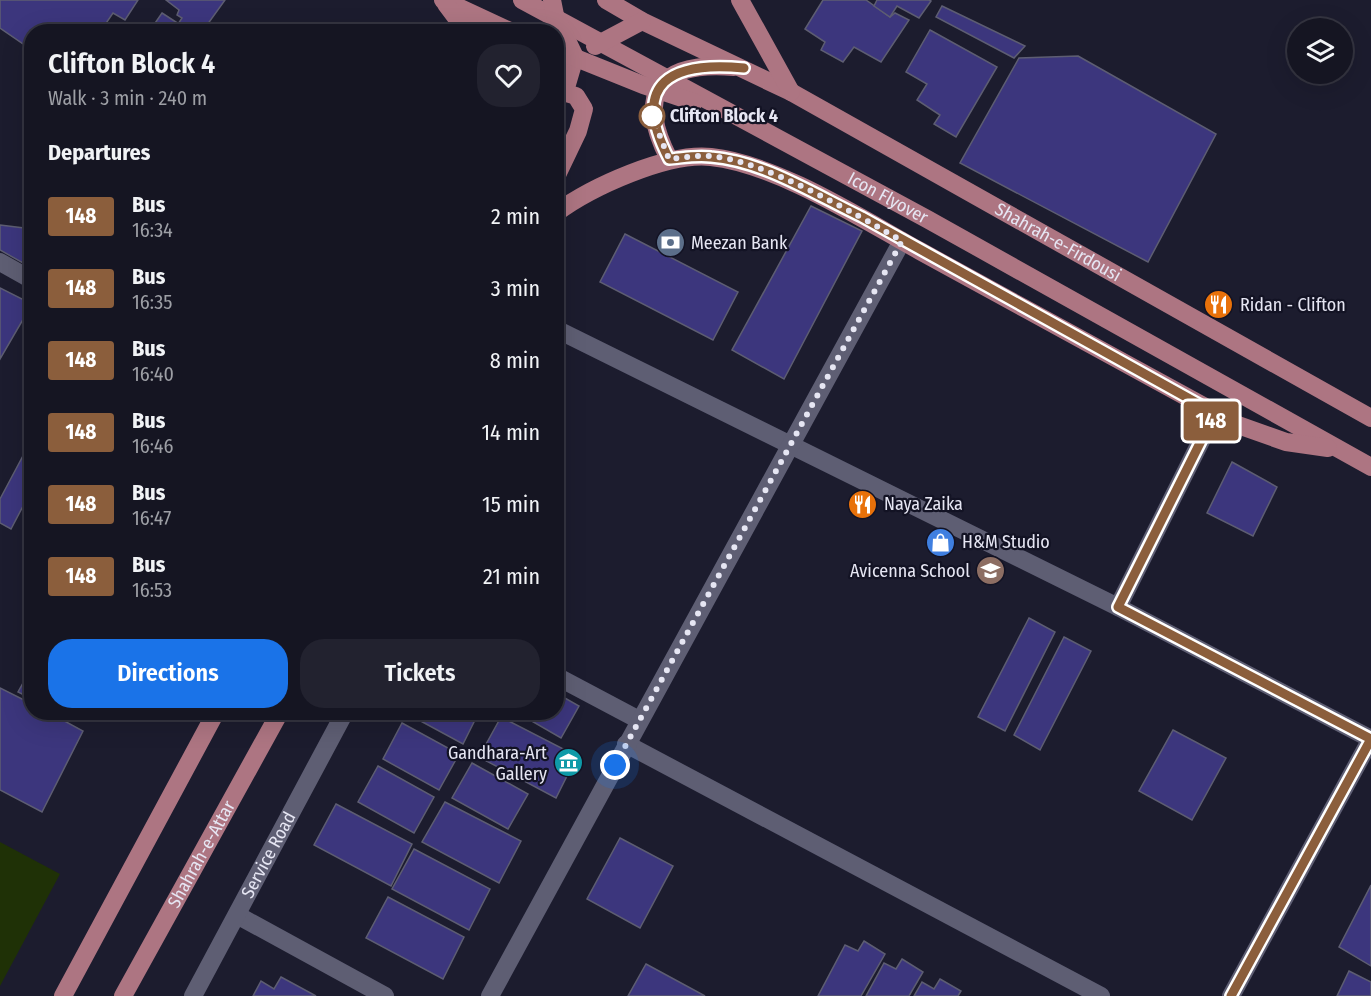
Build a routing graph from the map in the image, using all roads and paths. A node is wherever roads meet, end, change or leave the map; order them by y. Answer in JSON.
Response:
{"nodes":[{"id":1,"x":442,"y":0,"type":"edge"},
{"id":2,"x":522,"y":0,"type":"edge"},
{"id":3,"x":606,"y":0,"type":"edge"},
{"id":4,"x":740,"y":0,"type":"edge"},
{"id":5,"x":642,"y":21,"type":"junction"},
{"id":6,"x":461,"y":24,"type":"edge"},
{"id":7,"x":494,"y":24,"type":"edge"},
{"id":8,"x":564,"y":36,"type":"edge"},
{"id":9,"x":564,"y":53,"type":"edge"},
{"id":10,"x":575,"y":57,"type":"junction"},
{"id":11,"x":744,"y":68,"type":"junction"},
{"id":12,"x":564,"y":84,"type":"edge"},
{"id":13,"x":564,"y":92,"type":"edge"},
{"id":14,"x":791,"y":92,"type":"junction"},
{"id":15,"x":738,"y":116,"type":"junction"},
{"id":16,"x":564,"y":159,"type":"edge"},
{"id":17,"x":669,"y":159,"type":"junction"},
{"id":18,"x":564,"y":207,"type":"edge"},
{"id":19,"x":902,"y":241,"type":"junction"},
{"id":20,"x":0,"y":262,"type":"edge"},
{"id":21,"x":24,"y":276,"type":"edge"},
{"id":22,"x":564,"y":332,"type":"edge"},
{"id":23,"x":1215,"y":413,"type":"junction"},
{"id":24,"x":1371,"y":418,"type":"edge"},
{"id":25,"x":790,"y":442,"type":"junction"},
{"id":26,"x":1339,"y":449,"type":"junction"},
{"id":27,"x":1371,"y":467,"type":"edge"},
{"id":28,"x":1118,"y":607,"type":"junction"},
{"id":29,"x":564,"y":680,"type":"edge"},
{"id":30,"x":212,"y":720,"type":"edge"},
{"id":31,"x":276,"y":720,"type":"edge"},
{"id":32,"x":341,"y":720,"type":"edge"},
{"id":33,"x":639,"y":720,"type":"junction"},
{"id":34,"x":1371,"y":739,"type":"edge"},
{"id":35,"x":626,"y":744,"type":"junction"},
{"id":36,"x":237,"y":915,"type":"junction"},
{"id":37,"x":63,"y":996,"type":"edge"},
{"id":38,"x":123,"y":996,"type":"edge"},
{"id":39,"x":193,"y":996,"type":"edge"},
{"id":40,"x":385,"y":996,"type":"edge"},
{"id":41,"x":490,"y":996,"type":"edge"},
{"id":42,"x":1101,"y":996,"type":"edge"},
{"id":43,"x":1231,"y":996,"type":"edge"}],
"edges":[{"from":1,"to":6,"type":"main road"},
{"from":1,"to":7,"type":"main road"},
{"from":2,"to":15,"type":"main road","name":"Icon Flyover"},
{"from":3,"to":5,"type":"main road"},
{"from":4,"to":14,"type":"main road"},
{"from":5,"to":10,"type":"main road"},
{"from":5,"to":11,"type":"main road","name":"Shahrah-e-Firdousi"},
{"from":8,"to":10,"type":"main road"},
{"from":9,"to":15,"type":"main road"},
{"from":10,"to":12,"type":"main road"},
{"from":11,"to":14,"type":"main road","name":"Shahrah-e-Firdousi"},
{"from":11,"to":17,"type":"main road"},
{"from":13,"to":16,"type":"main road"},
{"from":14,"to":24,"type":"main road","name":"Shahrah-e-Firdousi"},
{"from":15,"to":26,"type":"main road","name":"Icon Flyover"},
{"from":17,"to":18,"type":"main road"},
{"from":17,"to":19,"type":"main road"},
{"from":19,"to":23,"type":"main road"},
{"from":19,"to":25,"type":"street"},
{"from":20,"to":21,"type":"street"},
{"from":22,"to":25,"type":"street"},
{"from":23,"to":26,"type":"main road"},
{"from":23,"to":28,"type":"street"},
{"from":25,"to":28,"type":"street"},
{"from":25,"to":33,"type":"street"},
{"from":26,"to":27,"type":"main road","name":"Icon Flyover"},
{"from":28,"to":34,"type":"street"},
{"from":29,"to":33,"type":"street"},
{"from":30,"to":37,"type":"main road"},
{"from":31,"to":38,"type":"main road","name":"Shahrah-e-Attar"},
{"from":32,"to":36,"type":"street","name":"Service Road"},
{"from":33,"to":35,"type":"street"},
{"from":34,"to":43,"type":"street"},
{"from":35,"to":41,"type":"street"},
{"from":35,"to":42,"type":"street"},
{"from":36,"to":39,"type":"street","name":"Service Road"},
{"from":36,"to":40,"type":"street"}]}
